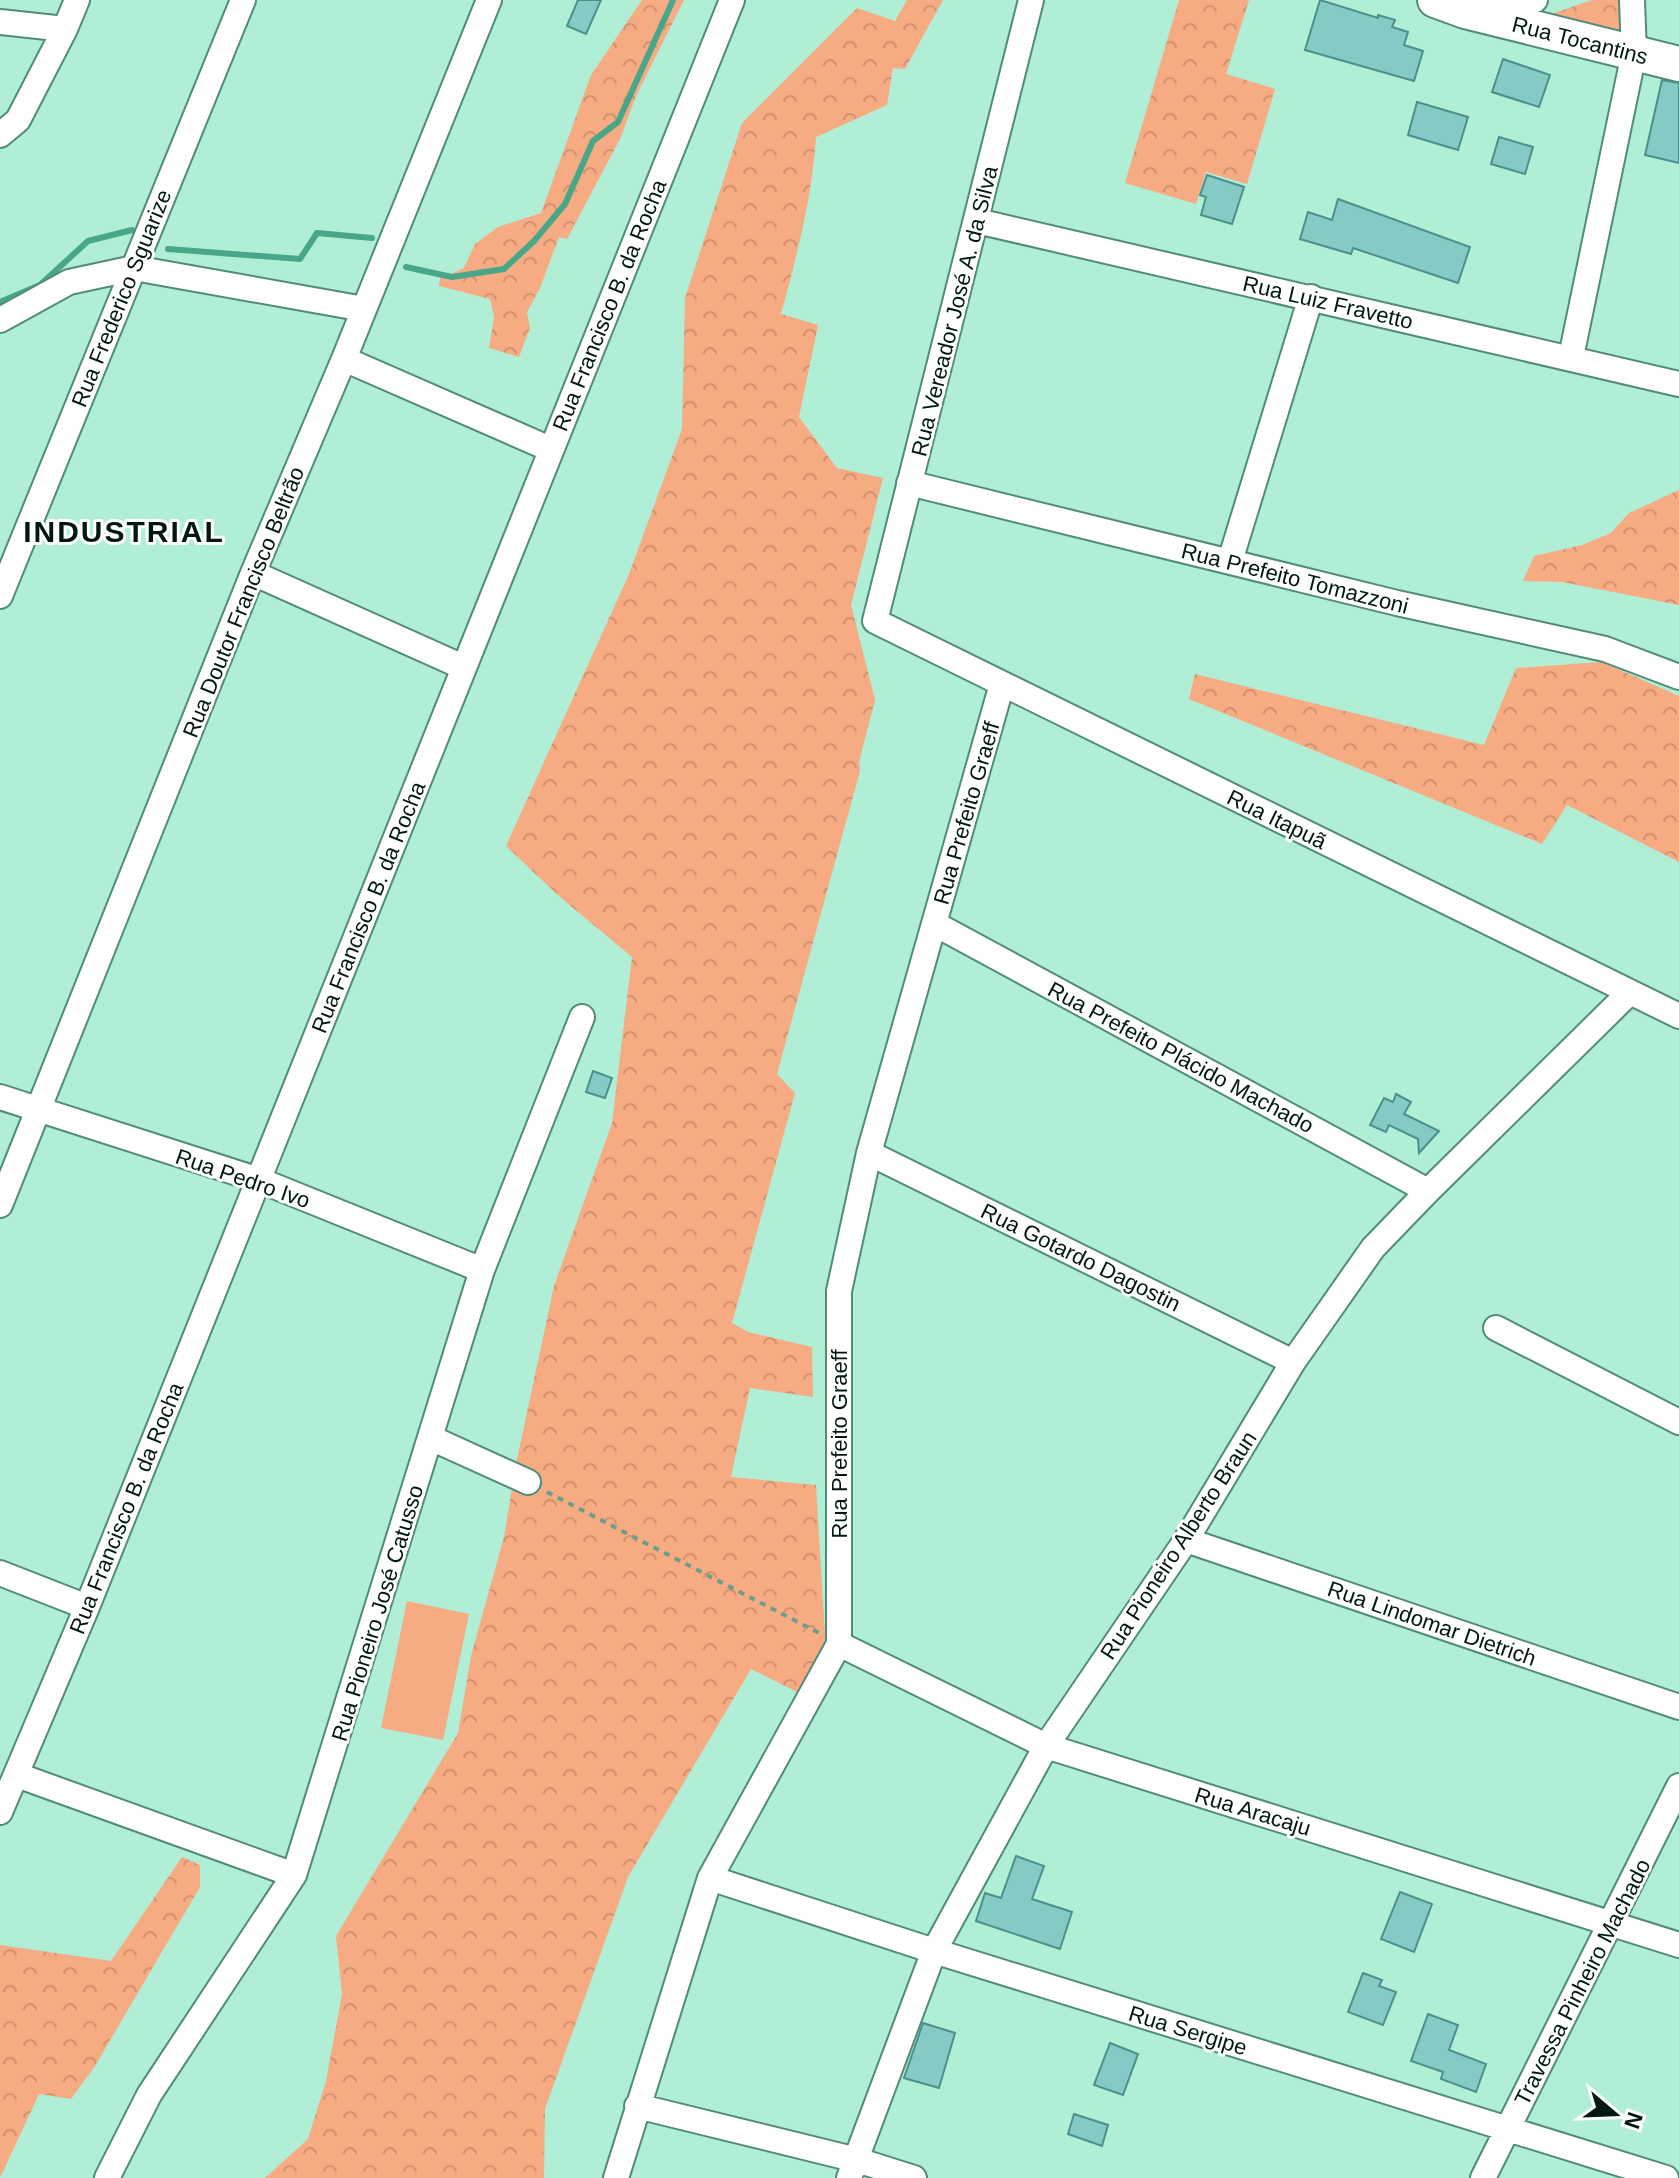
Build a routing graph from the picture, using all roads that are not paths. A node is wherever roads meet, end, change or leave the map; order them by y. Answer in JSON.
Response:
{"nodes":[{"id":1,"x":77,"y":0,"type":"edge"},
{"id":2,"x":243,"y":0,"type":"edge"},
{"id":3,"x":489,"y":0,"type":"edge"},
{"id":4,"x":732,"y":0,"type":"edge"},
{"id":5,"x":1031,"y":0,"type":"edge"},
{"id":6,"x":1535,"y":0,"type":"edge"},
{"id":7,"x":1632,"y":0,"type":"edge"},
{"id":8,"x":1450,"y":6,"type":"edge"},
{"id":9,"x":0,"y":22,"type":"edge"},
{"id":10,"x":65,"y":29,"type":"junction"},
{"id":11,"x":1634,"y":53,"type":"junction"},
{"id":12,"x":1679,"y":64,"type":"edge"},
{"id":13,"x":0,"y":135,"type":"edge"},
{"id":14,"x":977,"y":221,"type":"junction"},
{"id":15,"x":134,"y":268,"type":"junction"},
{"id":16,"x":1311,"y":297,"type":"junction"},
{"id":17,"x":364,"y":309,"type":"junction"},
{"id":18,"x":0,"y":320,"type":"edge"},
{"id":19,"x":1571,"y":357,"type":"junction"},
{"id":20,"x":344,"y":359,"type":"junction"},
{"id":21,"x":1679,"y":384,"type":"edge"},
{"id":22,"x":550,"y":449,"type":"junction"},
{"id":23,"x":909,"y":483,"type":"junction"},
{"id":24,"x":1230,"y":561,"type":"junction"},
{"id":25,"x":253,"y":573,"type":"junction"},
{"id":26,"x":0,"y":596,"type":"edge"},
{"id":27,"x":875,"y":621,"type":"joint"},
{"id":28,"x":463,"y":667,"type":"junction"},
{"id":29,"x":1679,"y":677,"type":"edge"},
{"id":30,"x":1002,"y":684,"type":"junction"},
{"id":31,"x":935,"y":924,"type":"junction"},
{"id":32,"x":1629,"y":993,"type":"junction"},
{"id":33,"x":1679,"y":1016,"type":"edge"},
{"id":34,"x":582,"y":1017,"type":"dead end"},
{"id":35,"x":0,"y":1097,"type":"edge"},
{"id":36,"x":39,"y":1110,"type":"junction"},
{"id":37,"x":869,"y":1153,"type":"junction"},
{"id":38,"x":259,"y":1180,"type":"junction"},
{"id":39,"x":1428,"y":1191,"type":"junction"},
{"id":40,"x":0,"y":1205,"type":"edge"},
{"id":41,"x":482,"y":1270,"type":"junction"},
{"id":42,"x":1496,"y":1328,"type":"dead end"},
{"id":43,"x":1293,"y":1362,"type":"junction"},
{"id":44,"x":1679,"y":1422,"type":"edge"},
{"id":45,"x":431,"y":1438,"type":"junction"},
{"id":46,"x":528,"y":1482,"type":"road end"},
{"id":47,"x":1186,"y":1540,"type":"junction"},
{"id":48,"x":0,"y":1573,"type":"edge"},
{"id":49,"x":87,"y":1607,"type":"junction"},
{"id":50,"x":839,"y":1644,"type":"junction"},
{"id":51,"x":1679,"y":1707,"type":"edge"},
{"id":52,"x":1046,"y":1746,"type":"junction"},
{"id":53,"x":17,"y":1775,"type":"junction"},
{"id":54,"x":1679,"y":1786,"type":"edge"},
{"id":55,"x":0,"y":1812,"type":"edge"},
{"id":56,"x":294,"y":1875,"type":"junction"},
{"id":57,"x":710,"y":1878,"type":"junction"},
{"id":58,"x":1612,"y":1923,"type":"junction"},
{"id":59,"x":1679,"y":1945,"type":"edge"},
{"id":60,"x":934,"y":1951,"type":"junction"},
{"id":61,"x":637,"y":2106,"type":"junction"},
{"id":62,"x":1508,"y":2129,"type":"junction"},
{"id":63,"x":853,"y":2169,"type":"edge"},
{"id":64,"x":107,"y":2178,"type":"edge"},
{"id":65,"x":616,"y":2178,"type":"edge"},
{"id":66,"x":914,"y":2178,"type":"edge"},
{"id":67,"x":1483,"y":2178,"type":"edge"},
{"id":68,"x":1666,"y":2178,"type":"edge"}],
"edges":[{"from":1,"to":10,"type":"street"},
{"from":2,"to":15,"type":"street","name":"Rua Frederico Sguarize"},
{"from":3,"to":17,"type":"street","name":"Rua Doutor Francisco Beltrão"},
{"from":4,"to":22,"type":"street","name":"Rua Francisco B. da Rocha"},
{"from":5,"to":14,"type":"street","name":"Rua Vereador José A. da Silva"},
{"from":6,"to":8,"type":"street"},
{"from":7,"to":11,"type":"street"},
{"from":8,"to":11,"type":"main road","name":"Rua Tocantins"},
{"from":9,"to":10,"type":"street"},
{"from":10,"to":13,"type":"street"},
{"from":11,"to":12,"type":"main road","name":"Rua Tocantins"},
{"from":11,"to":19,"type":"street"},
{"from":14,"to":16,"type":"street","name":"Rua Luiz Fravetto"},
{"from":14,"to":23,"type":"street","name":"Rua Vereador José A. da Silva"},
{"from":15,"to":17,"type":"street"},
{"from":15,"to":18,"type":"street"},
{"from":15,"to":26,"type":"street","name":"Rua Frederico Sguarize"},
{"from":16,"to":19,"type":"street","name":"Rua Luiz Fravetto"},
{"from":16,"to":24,"type":"street"},
{"from":17,"to":20,"type":"street","name":"Rua Doutor Francisco Beltrão"},
{"from":19,"to":21,"type":"street","name":"Rua Luiz Fravetto"},
{"from":20,"to":22,"type":"street"},
{"from":20,"to":25,"type":"street","name":"Rua Doutor Francisco Beltrão"},
{"from":22,"to":28,"type":"street","name":"Rua Francisco B. da Rocha"},
{"from":23,"to":24,"type":"street","name":"Rua Prefeito Tomazzoni"},
{"from":23,"to":27,"type":"street","name":"Rua Vereador José A. da Silva"},
{"from":24,"to":29,"type":"street","name":"Rua Prefeito Tomazzoni"},
{"from":25,"to":28,"type":"street"},
{"from":25,"to":36,"type":"street","name":"Rua Doutor Francisco Beltrão"},
{"from":27,"to":30,"type":"street","name":"Rua Itapuã"},
{"from":28,"to":38,"type":"street","name":"Rua Francisco B. da Rocha"},
{"from":30,"to":31,"type":"street","name":"Rua Prefeito Graeff"},
{"from":30,"to":32,"type":"street","name":"Rua Itapuã"},
{"from":31,"to":37,"type":"street","name":"Rua Prefeito Graeff"},
{"from":31,"to":39,"type":"street","name":"Rua Prefeito Plácido Machado"},
{"from":32,"to":33,"type":"street","name":"Rua Itapuã"},
{"from":32,"to":39,"type":"street","name":"Rua Pioneiro Alberto Braun"},
{"from":34,"to":41,"type":"street","name":"Rua Pioneiro José Catusso"},
{"from":35,"to":36,"type":"street","name":"Rua Pedro Ivo"},
{"from":36,"to":38,"type":"street","name":"Rua Pedro Ivo"},
{"from":36,"to":40,"type":"street","name":"Rua Doutor Francisco Beltrão"},
{"from":37,"to":43,"type":"street","name":"Rua Gotardo Dagostin"},
{"from":37,"to":50,"type":"street","name":"Rua Prefeito Graeff"},
{"from":38,"to":41,"type":"street","name":"Rua Pedro Ivo"},
{"from":38,"to":49,"type":"street","name":"Rua Francisco B. da Rocha"},
{"from":39,"to":43,"type":"street","name":"Rua Pioneiro Alberto Braun"},
{"from":41,"to":45,"type":"street","name":"Rua Pioneiro José Catusso"},
{"from":42,"to":44,"type":"street"},
{"from":43,"to":47,"type":"street","name":"Rua Pioneiro Alberto Braun"},
{"from":45,"to":46,"type":"street"},
{"from":45,"to":56,"type":"street","name":"Rua Pioneiro José Catusso"},
{"from":47,"to":51,"type":"street","name":"Rua Lindomar Dietrich"},
{"from":47,"to":52,"type":"street","name":"Rua Pioneiro Alberto Braun"},
{"from":48,"to":49,"type":"street"},
{"from":49,"to":53,"type":"street","name":"Rua Francisco B. da Rocha"},
{"from":50,"to":52,"type":"street","name":"Rua Aracaju"},
{"from":50,"to":57,"type":"street","name":"Rua Prefeito Graeff"},
{"from":52,"to":58,"type":"street","name":"Rua Aracaju"},
{"from":52,"to":60,"type":"street","name":"Rua Pioneiro Alberto Braun"},
{"from":53,"to":55,"type":"street","name":"Rua Francisco B. da Rocha"},
{"from":53,"to":56,"type":"street"},
{"from":54,"to":58,"type":"street","name":"Travessa Pinheiro Machado"},
{"from":56,"to":64,"type":"street","name":"Rua Pioneiro José Catusso"},
{"from":57,"to":60,"type":"street","name":"Rua Sergipe"},
{"from":57,"to":61,"type":"street","name":"Rua Prefeito Graeff"},
{"from":58,"to":59,"type":"street","name":"Rua Aracaju"},
{"from":58,"to":62,"type":"street","name":"Travessa Pinheiro Machado"},
{"from":60,"to":62,"type":"street","name":"Rua Sergipe"},
{"from":60,"to":63,"type":"street","name":"Rua Pioneiro Alberto Braun"},
{"from":61,"to":63,"type":"street"},
{"from":61,"to":65,"type":"street","name":"Rua Prefeito Graeff"},
{"from":62,"to":67,"type":"street","name":"Travessa Pinheiro Machado"},
{"from":62,"to":68,"type":"street","name":"Rua Sergipe"},
{"from":63,"to":66,"type":"street"}]}
